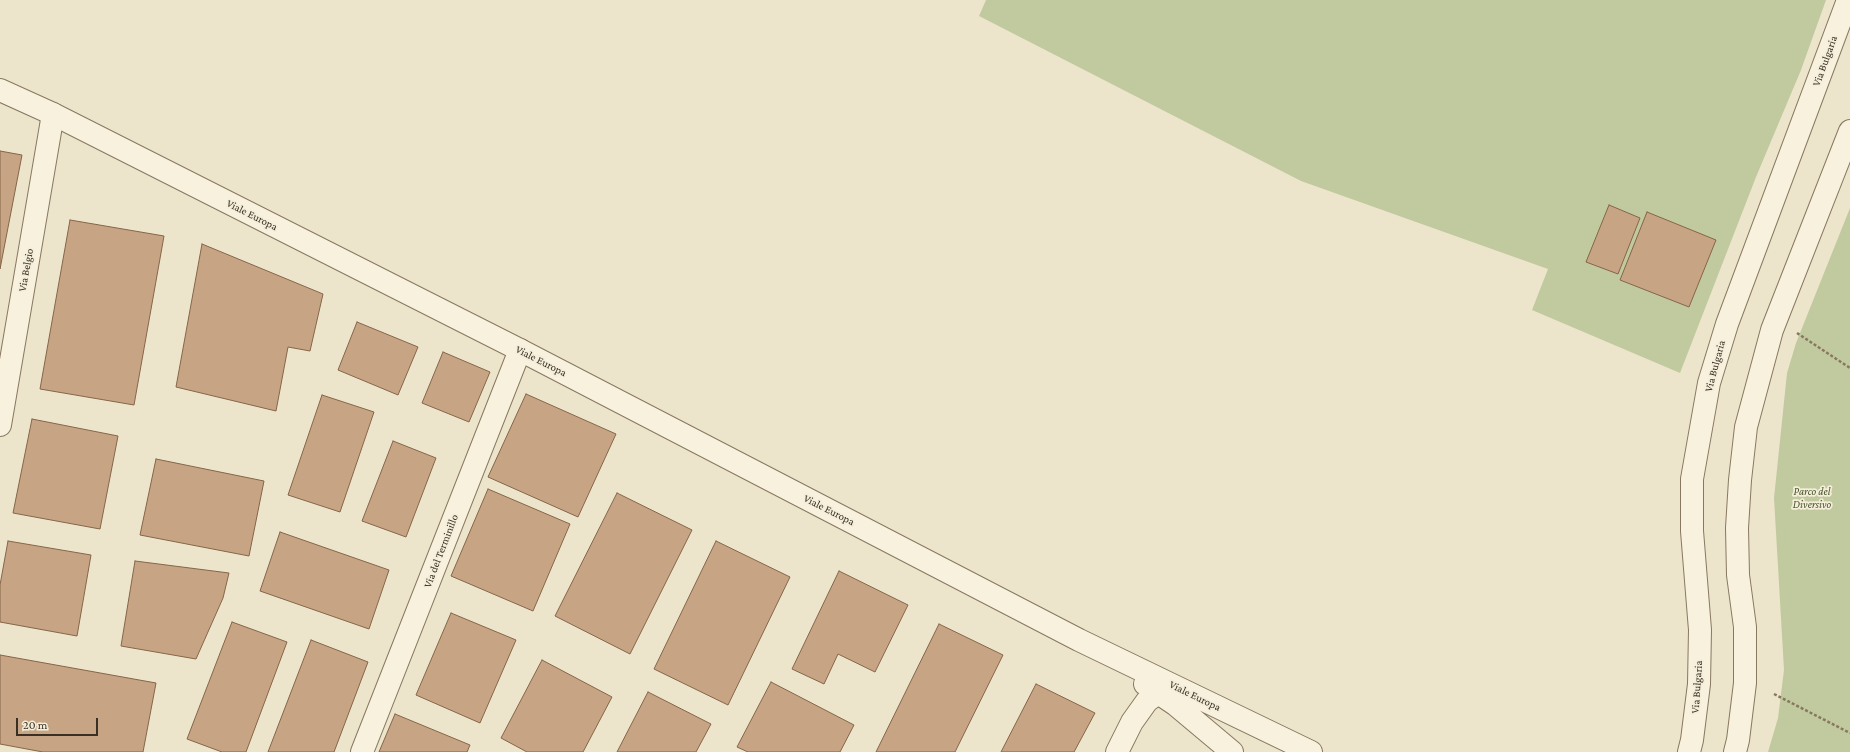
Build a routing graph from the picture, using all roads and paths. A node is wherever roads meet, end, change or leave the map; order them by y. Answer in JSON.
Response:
{"nodes":[{"id":1,"x":1848,"y":0,"type":"edge"},
{"id":2,"x":0,"y":90,"type":"edge"},
{"id":3,"x":53,"y":114,"type":"junction"},
{"id":4,"x":1850,"y":131,"type":"edge"},
{"id":5,"x":1794,"y":330,"type":"dead end"},
{"id":6,"x":520,"y":350,"type":"junction"},
{"id":7,"x":1850,"y":368,"type":"edge"},
{"id":8,"x":0,"y":425,"type":"edge"},
{"id":9,"x":1079,"y":640,"type":"junction"},
{"id":10,"x":1158,"y":693,"type":"junction"},
{"id":11,"x":1188,"y":693,"type":"junction"},
{"id":12,"x":1774,"y":694,"type":"dead end"},
{"id":13,"x":1850,"y":733,"type":"edge"},
{"id":14,"x":362,"y":752,"type":"edge"},
{"id":15,"x":1117,"y":752,"type":"edge"},
{"id":16,"x":1232,"y":752,"type":"edge"},
{"id":17,"x":1311,"y":752,"type":"edge"},
{"id":18,"x":1689,"y":752,"type":"edge"},
{"id":19,"x":1734,"y":752,"type":"edge"}],
"edges":[{"from":1,"to":18,"type":"street","name":"Via Bulgaria"},
{"from":2,"to":3,"type":"street","name":"Viale Europa"},
{"from":3,"to":6,"type":"street","name":"Viale Europa"},
{"from":3,"to":8,"type":"street","name":"Via Belgio"},
{"from":4,"to":19,"type":"street"},
{"from":5,"to":7,"type":"path"},
{"from":6,"to":9,"type":"street","name":"Viale Europa"},
{"from":6,"to":14,"type":"street","name":"Via del Terminillo"},
{"from":9,"to":10,"type":"street","name":"Viale Europa"},
{"from":9,"to":11,"type":"street","name":"Viale Europa"},
{"from":10,"to":11,"type":"street"},
{"from":10,"to":15,"type":"street"},
{"from":10,"to":16,"type":"street","name":"Viale Europa"},
{"from":11,"to":17,"type":"street","name":"Viale Europa"},
{"from":12,"to":13,"type":"path"}]}
